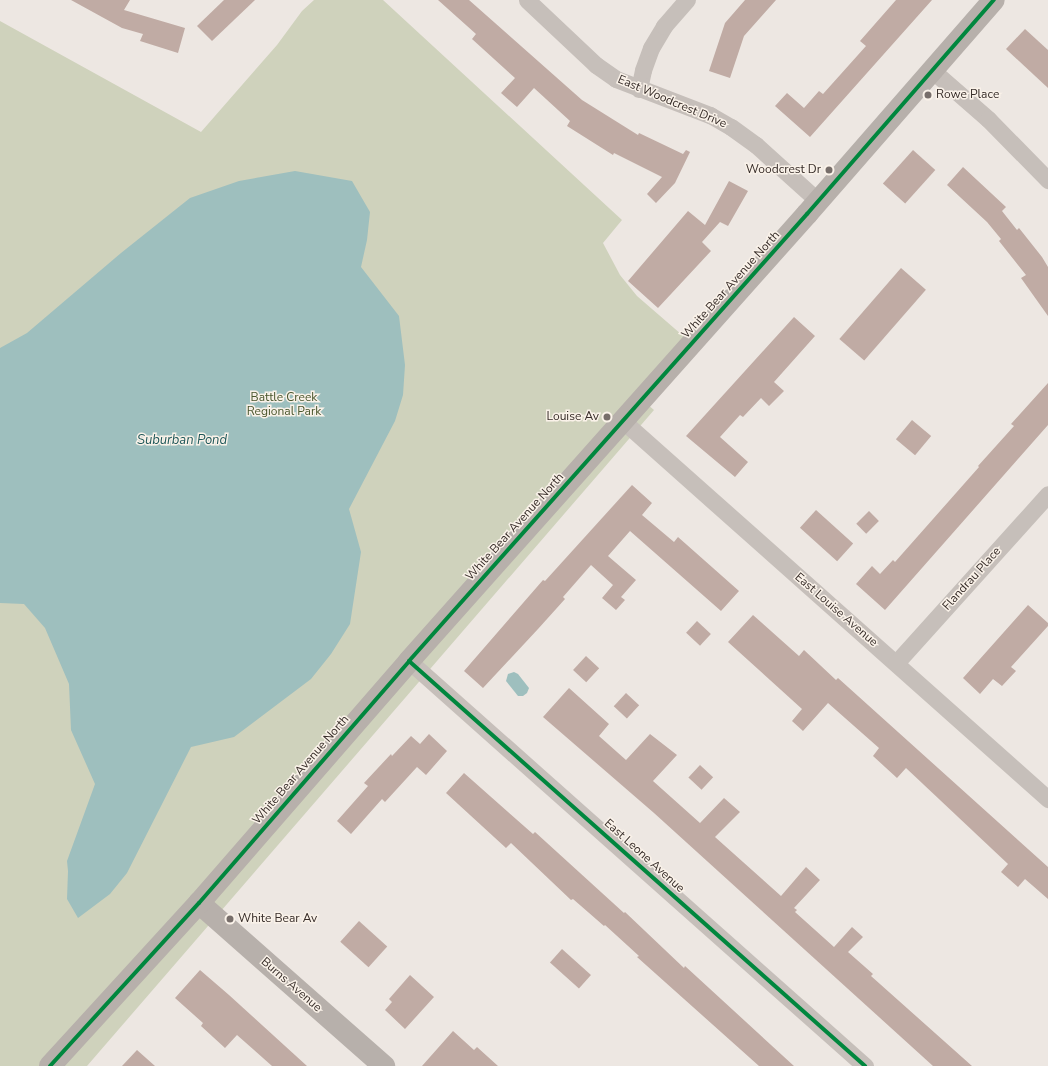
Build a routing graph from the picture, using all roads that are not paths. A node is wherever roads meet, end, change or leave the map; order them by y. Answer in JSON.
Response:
{"nodes":[{"id":1,"x":527,"y":0,"type":"edge"},
{"id":2,"x":687,"y":0,"type":"edge"},
{"id":3,"x":994,"y":0,"type":"edge"},
{"id":4,"x":933,"y":71,"type":"junction"},
{"id":5,"x":639,"y":89,"type":"junction"},
{"id":6,"x":1048,"y":180,"type":"edge"},
{"id":7,"x":818,"y":202,"type":"junction"},
{"id":8,"x":623,"y":421,"type":"junction"},
{"id":9,"x":1048,"y":494,"type":"edge"},
{"id":10,"x":409,"y":661,"type":"junction"},
{"id":11,"x":896,"y":663,"type":"junction"},
{"id":12,"x":1048,"y":799,"type":"edge"},
{"id":13,"x":199,"y":903,"type":"junction"},
{"id":14,"x":50,"y":1066,"type":"edge"},
{"id":15,"x":384,"y":1066,"type":"edge"},
{"id":16,"x":865,"y":1066,"type":"edge"}],
"edges":[{"from":1,"to":5,"type":"street","name":"East Woodcrest Drive"},
{"from":2,"to":5,"type":"street"},
{"from":3,"to":4,"type":"street","name":"White Bear Avenue North"},
{"from":4,"to":6,"type":"street"},
{"from":4,"to":7,"type":"street","name":"White Bear Avenue North"},
{"from":5,"to":7,"type":"street","name":"East Woodcrest Drive"},
{"from":7,"to":8,"type":"street","name":"White Bear Avenue North"},
{"from":8,"to":10,"type":"street","name":"White Bear Avenue North"},
{"from":8,"to":11,"type":"street","name":"East Louise Avenue"},
{"from":9,"to":11,"type":"street","name":"Flandrau Place"},
{"from":10,"to":13,"type":"street","name":"White Bear Avenue North"},
{"from":10,"to":16,"type":"street","name":"East Leone Avenue"},
{"from":11,"to":12,"type":"street","name":"East Louise Avenue"},
{"from":13,"to":14,"type":"street","name":"White Bear Avenue North"},
{"from":13,"to":15,"type":"street","name":"Burns Avenue"}]}
